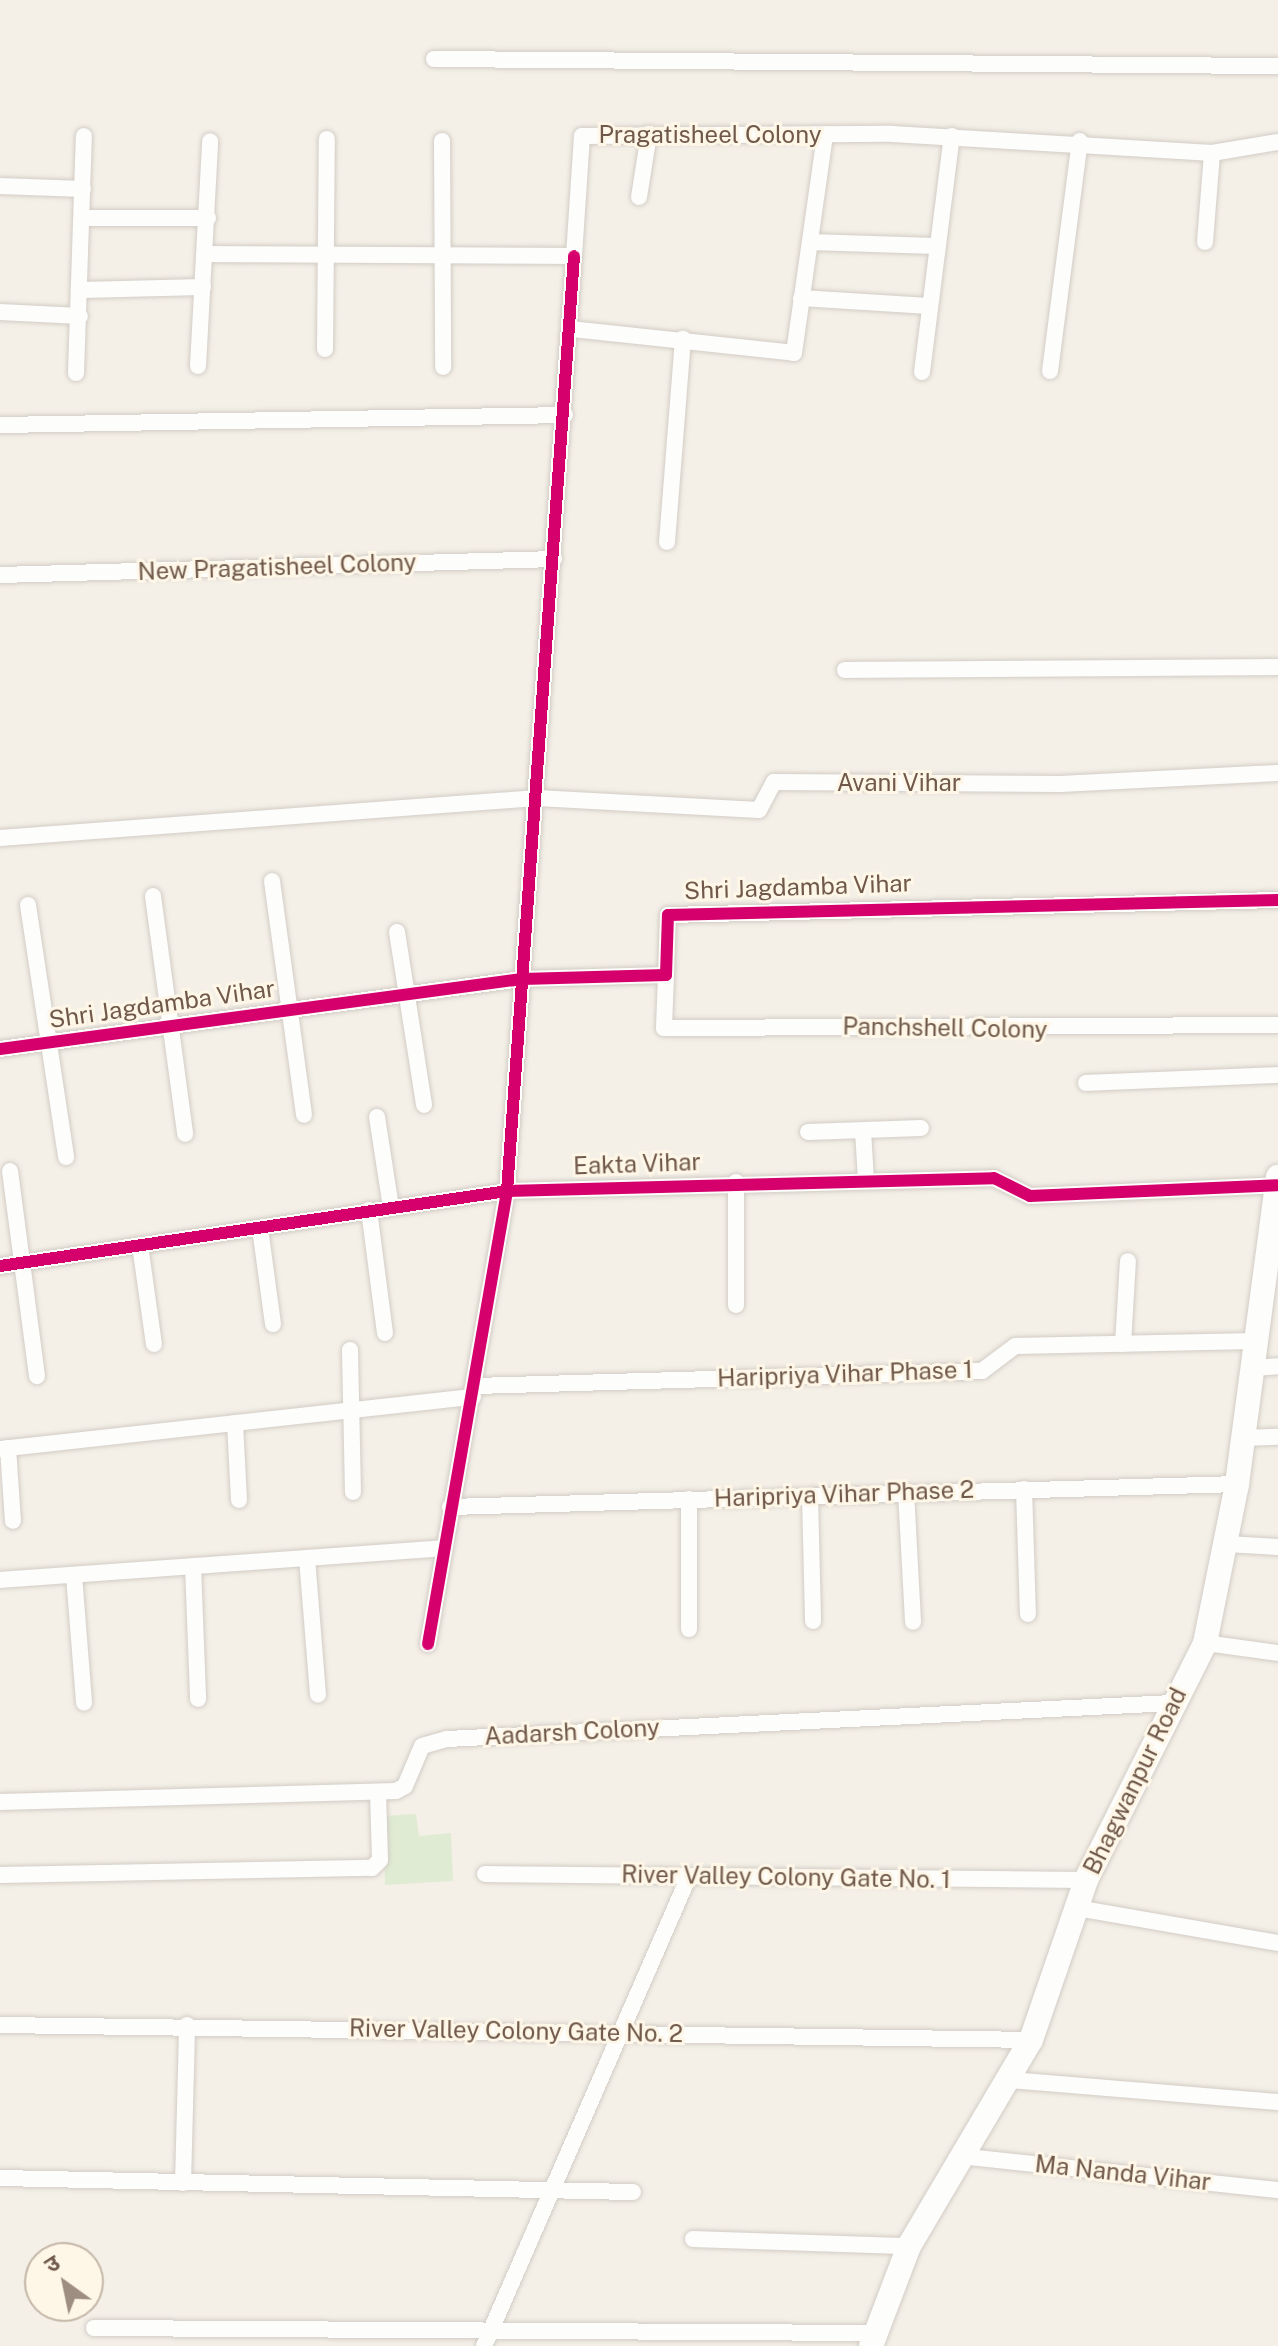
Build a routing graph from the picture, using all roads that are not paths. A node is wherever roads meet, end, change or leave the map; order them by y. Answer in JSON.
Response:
{"nodes":[{"id":1,"x":434,"y":59,"type":"dead end"},
{"id":2,"x":1278,"y":66,"type":"edge"},
{"id":3,"x":649,"y":134,"type":"junction"},
{"id":4,"x":825,"y":134,"type":"junction"},
{"id":5,"x":84,"y":136,"type":"dead end"},
{"id":6,"x":952,"y":136,"type":"junction"},
{"id":7,"x":327,"y":139,"type":"dead end"},
{"id":8,"x":210,"y":141,"type":"dead end"},
{"id":9,"x":442,"y":141,"type":"dead end"},
{"id":10,"x":1080,"y":141,"type":"junction"},
{"id":11,"x":1278,"y":142,"type":"edge"},
{"id":12,"x":1212,"y":153,"type":"junction"},
{"id":13,"x":0,"y":186,"type":"edge"},
{"id":14,"x":83,"y":189,"type":"junction"},
{"id":15,"x":639,"y":197,"type":"dead end"},
{"id":16,"x":82,"y":218,"type":"junction"},
{"id":17,"x":208,"y":218,"type":"junction"},
{"id":18,"x":810,"y":242,"type":"junction"},
{"id":19,"x":1205,"y":242,"type":"dead end"},
{"id":20,"x":935,"y":246,"type":"junction"},
{"id":21,"x":205,"y":254,"type":"junction"},
{"id":22,"x":326,"y":255,"type":"junction"},
{"id":23,"x":441,"y":255,"type":"junction"},
{"id":24,"x":574,"y":256,"type":"junction"},
{"id":25,"x":203,"y":287,"type":"junction"},
{"id":26,"x":81,"y":290,"type":"junction"},
{"id":27,"x":801,"y":298,"type":"junction"},
{"id":28,"x":929,"y":306,"type":"junction"},
{"id":29,"x":0,"y":312,"type":"edge"},
{"id":30,"x":80,"y":316,"type":"junction"},
{"id":31,"x":571,"y":329,"type":"junction"},
{"id":32,"x":683,"y":339,"type":"junction"},
{"id":33,"x":325,"y":349,"type":"dead end"},
{"id":34,"x":198,"y":366,"type":"dead end"},
{"id":35,"x":443,"y":367,"type":"dead end"},
{"id":36,"x":1050,"y":371,"type":"dead end"},
{"id":37,"x":922,"y":372,"type":"dead end"},
{"id":38,"x":76,"y":373,"type":"dead end"},
{"id":39,"x":565,"y":415,"type":"junction"},
{"id":40,"x":0,"y":425,"type":"edge"},
{"id":41,"x":667,"y":542,"type":"dead end"},
{"id":42,"x":554,"y":559,"type":"junction"},
{"id":43,"x":0,"y":575,"type":"edge"},
{"id":44,"x":1278,"y":667,"type":"edge"},
{"id":45,"x":845,"y":670,"type":"dead end"},
{"id":46,"x":1278,"y":773,"type":"edge"},
{"id":47,"x":537,"y":798,"type":"junction"},
{"id":48,"x":0,"y":838,"type":"edge"},
{"id":49,"x":272,"y":881,"type":"dead end"},
{"id":50,"x":153,"y":896,"type":"dead end"},
{"id":51,"x":1278,"y":900,"type":"edge"},
{"id":52,"x":28,"y":905,"type":"dead end"},
{"id":53,"x":397,"y":932,"type":"dead end"},
{"id":54,"x":666,"y":975,"type":"junction"},
{"id":55,"x":522,"y":979,"type":"junction"},
{"id":56,"x":407,"y":993,"type":"junction"},
{"id":57,"x":289,"y":1008,"type":"junction"},
{"id":58,"x":167,"y":1023,"type":"junction"},
{"id":59,"x":1278,"y":1025,"type":"edge"},
{"id":60,"x":49,"y":1042,"type":"junction"},
{"id":61,"x":0,"y":1049,"type":"edge"},
{"id":62,"x":1278,"y":1075,"type":"edge"},
{"id":63,"x":1086,"y":1083,"type":"dead end"},
{"id":64,"x":424,"y":1105,"type":"dead end"},
{"id":65,"x":304,"y":1115,"type":"dead end"},
{"id":66,"x":377,"y":1117,"type":"dead end"},
{"id":67,"x":921,"y":1128,"type":"dead end"},
{"id":68,"x":863,"y":1131,"type":"junction"},
{"id":69,"x":808,"y":1132,"type":"dead end"},
{"id":70,"x":185,"y":1134,"type":"dead end"},
{"id":71,"x":66,"y":1157,"type":"dead end"},
{"id":72,"x":10,"y":1171,"type":"dead end"},
{"id":73,"x":1278,"y":1177,"type":"edge"},
{"id":74,"x":866,"y":1180,"type":"junction"},
{"id":75,"x":736,"y":1182,"type":"junction"},
{"id":76,"x":1277,"y":1185,"type":"edge"},
{"id":77,"x":507,"y":1191,"type":"junction"},
{"id":78,"x":391,"y":1207,"type":"junction"},
{"id":79,"x":369,"y":1210,"type":"junction"},
{"id":80,"x":260,"y":1228,"type":"junction"},
{"id":81,"x":1274,"y":1240,"type":"edge"},
{"id":82,"x":140,"y":1245,"type":"junction"},
{"id":83,"x":1128,"y":1261,"type":"dead end"},
{"id":84,"x":20,"y":1264,"type":"junction"},
{"id":85,"x":0,"y":1266,"type":"edge"},
{"id":86,"x":736,"y":1305,"type":"dead end"},
{"id":87,"x":273,"y":1324,"type":"dead end"},
{"id":88,"x":385,"y":1333,"type":"dead end"},
{"id":89,"x":1254,"y":1341,"type":"junction"},
{"id":90,"x":154,"y":1344,"type":"dead end"},
{"id":91,"x":1123,"y":1344,"type":"junction"},
{"id":92,"x":350,"y":1350,"type":"dead end"},
{"id":93,"x":1278,"y":1366,"type":"edge"},
{"id":94,"x":1252,"y":1368,"type":"junction"},
{"id":95,"x":37,"y":1376,"type":"dead end"},
{"id":96,"x":474,"y":1391,"type":"junction"},
{"id":97,"x":351,"y":1410,"type":"junction"},
{"id":98,"x":235,"y":1423,"type":"junction"},
{"id":99,"x":1278,"y":1437,"type":"edge"},
{"id":100,"x":1242,"y":1438,"type":"junction"},
{"id":101,"x":4,"y":1449,"type":"edge"},
{"id":102,"x":1237,"y":1484,"type":"junction"},
{"id":103,"x":1024,"y":1489,"type":"junction"},
{"id":104,"x":353,"y":1492,"type":"dead end"},
{"id":105,"x":906,"y":1492,"type":"junction"},
{"id":106,"x":810,"y":1496,"type":"junction"},
{"id":107,"x":689,"y":1499,"type":"junction"},
{"id":108,"x":239,"y":1500,"type":"dead end"},
{"id":109,"x":450,"y":1507,"type":"junction"},
{"id":110,"x":13,"y":1521,"type":"dead end"},
{"id":111,"x":1227,"y":1544,"type":"junction"},
{"id":112,"x":1278,"y":1547,"type":"edge"},
{"id":113,"x":442,"y":1548,"type":"junction"},
{"id":114,"x":307,"y":1558,"type":"junction"},
{"id":115,"x":193,"y":1566,"type":"junction"},
{"id":116,"x":74,"y":1575,"type":"junction"},
{"id":117,"x":0,"y":1580,"type":"edge"},
{"id":118,"x":1028,"y":1614,"type":"dead end"},
{"id":119,"x":813,"y":1621,"type":"dead end"},
{"id":120,"x":913,"y":1622,"type":"dead end"},
{"id":121,"x":689,"y":1629,"type":"dead end"},
{"id":122,"x":1205,"y":1643,"type":"junction"},
{"id":123,"x":428,"y":1644,"type":"dead end"},
{"id":124,"x":1278,"y":1653,"type":"edge"},
{"id":125,"x":318,"y":1695,"type":"dead end"},
{"id":126,"x":198,"y":1699,"type":"dead end"},
{"id":127,"x":84,"y":1703,"type":"dead end"},
{"id":128,"x":1172,"y":1703,"type":"junction"},
{"id":129,"x":378,"y":1793,"type":"junction"},
{"id":130,"x":0,"y":1802,"type":"edge"},
{"id":131,"x":485,"y":1874,"type":"dead end"},
{"id":132,"x":0,"y":1875,"type":"edge"},
{"id":133,"x":689,"y":1876,"type":"junction"},
{"id":134,"x":1086,"y":1880,"type":"junction"},
{"id":135,"x":1077,"y":1908,"type":"junction"},
{"id":136,"x":1278,"y":1943,"type":"edge"},
{"id":137,"x":0,"y":2025,"type":"edge"},
{"id":138,"x":187,"y":2025,"type":"junction"},
{"id":139,"x":621,"y":2033,"type":"junction"},
{"id":140,"x":1031,"y":2040,"type":"junction"},
{"id":141,"x":1009,"y":2080,"type":"junction"},
{"id":142,"x":1278,"y":2102,"type":"edge"},
{"id":143,"x":968,"y":2157,"type":"junction"},
{"id":144,"x":0,"y":2178,"type":"edge"},
{"id":145,"x":183,"y":2183,"type":"junction"},
{"id":146,"x":1278,"y":2190,"type":"edge"},
{"id":147,"x":552,"y":2192,"type":"junction"},
{"id":148,"x":633,"y":2192,"type":"dead end"},
{"id":149,"x":693,"y":2239,"type":"dead end"},
{"id":150,"x":909,"y":2246,"type":"junction"},
{"id":151,"x":493,"y":2326,"type":"junction"},
{"id":152,"x":94,"y":2328,"type":"dead end"},
{"id":153,"x":873,"y":2339,"type":"edge"},
{"id":154,"x":484,"y":2346,"type":"edge"}],
"edges":[{"from":1,"to":2,"type":"street"},
{"from":3,"to":4,"type":"street","name":"Pragatisheel Colony"},
{"from":3,"to":15,"type":"street"},
{"from":3,"to":24,"type":"street","name":"Pragatisheel Colony"},
{"from":4,"to":6,"type":"street","name":"Pragatisheel Colony"},
{"from":4,"to":18,"type":"street"},
{"from":5,"to":14,"type":"street"},
{"from":6,"to":10,"type":"street","name":"Pragatisheel Colony"},
{"from":6,"to":20,"type":"street"},
{"from":7,"to":22,"type":"street"},
{"from":8,"to":17,"type":"street"},
{"from":9,"to":23,"type":"street"},
{"from":10,"to":12,"type":"street","name":"Pragatisheel Colony"},
{"from":10,"to":36,"type":"street"},
{"from":11,"to":12,"type":"street","name":"Pragatisheel Colony"},
{"from":12,"to":19,"type":"street"},
{"from":13,"to":14,"type":"street"},
{"from":14,"to":16,"type":"street"},
{"from":16,"to":17,"type":"street"},
{"from":16,"to":26,"type":"street"},
{"from":17,"to":21,"type":"street"},
{"from":18,"to":20,"type":"street"},
{"from":18,"to":27,"type":"street"},
{"from":20,"to":28,"type":"street"},
{"from":21,"to":22,"type":"street"},
{"from":21,"to":25,"type":"street"},
{"from":22,"to":23,"type":"street"},
{"from":22,"to":33,"type":"street"},
{"from":23,"to":24,"type":"street"},
{"from":23,"to":35,"type":"street"},
{"from":24,"to":31,"type":"street"},
{"from":25,"to":26,"type":"street"},
{"from":25,"to":34,"type":"street"},
{"from":26,"to":30,"type":"street"},
{"from":27,"to":28,"type":"street"},
{"from":27,"to":32,"type":"street"},
{"from":28,"to":37,"type":"street"},
{"from":29,"to":30,"type":"street"},
{"from":30,"to":38,"type":"street"},
{"from":31,"to":32,"type":"street"},
{"from":31,"to":39,"type":"street"},
{"from":32,"to":41,"type":"street"},
{"from":39,"to":40,"type":"street"},
{"from":39,"to":42,"type":"street"},
{"from":42,"to":43,"type":"street","name":"New Pragatisheel Colony"},
{"from":42,"to":47,"type":"street"},
{"from":44,"to":45,"type":"street"},
{"from":46,"to":47,"type":"street","name":"Avani Vihar"},
{"from":47,"to":48,"type":"street"},
{"from":47,"to":55,"type":"street"},
{"from":49,"to":57,"type":"street"},
{"from":50,"to":58,"type":"street"},
{"from":51,"to":54,"type":"street","name":"Shri Jagdamba Vihar"},
{"from":52,"to":60,"type":"street"},
{"from":53,"to":56,"type":"street"},
{"from":54,"to":55,"type":"street","name":"Shri Jagdamba Vihar"},
{"from":54,"to":59,"type":"street","name":"Panchshell Colony"},
{"from":55,"to":56,"type":"street","name":"Shri Jagdamba Vihar"},
{"from":55,"to":77,"type":"street"},
{"from":56,"to":57,"type":"street","name":"Shri Jagdamba Vihar"},
{"from":56,"to":64,"type":"street"},
{"from":57,"to":58,"type":"street","name":"Shri Jagdamba Vihar"},
{"from":57,"to":65,"type":"street"},
{"from":58,"to":60,"type":"street","name":"Shri Jagdamba Vihar"},
{"from":58,"to":70,"type":"street"},
{"from":60,"to":61,"type":"street","name":"Shri Jagdamba Vihar"},
{"from":60,"to":71,"type":"street"},
{"from":62,"to":63,"type":"street"},
{"from":66,"to":78,"type":"street"},
{"from":67,"to":68,"type":"street"},
{"from":68,"to":69,"type":"street"},
{"from":68,"to":74,"type":"street"},
{"from":72,"to":84,"type":"street"},
{"from":73,"to":76,"type":"street","name":"Bhagwanpur Road"},
{"from":74,"to":75,"type":"street","name":"Eakta Vihar"},
{"from":74,"to":76,"type":"street","name":"Eakta Vihar"},
{"from":75,"to":77,"type":"street","name":"Eakta Vihar"},
{"from":75,"to":86,"type":"street"},
{"from":76,"to":81,"type":"street","name":"Bhagwanpur Road"},
{"from":77,"to":78,"type":"street","name":"Eakta Vihar"},
{"from":77,"to":96,"type":"street"},
{"from":78,"to":79,"type":"street","name":"Eakta Vihar"},
{"from":79,"to":80,"type":"street","name":"Eakta Vihar"},
{"from":79,"to":88,"type":"street"},
{"from":80,"to":82,"type":"street","name":"Eakta Vihar"},
{"from":80,"to":87,"type":"street"},
{"from":81,"to":89,"type":"street","name":"Bhagwanpur Road"},
{"from":82,"to":84,"type":"street","name":"Eakta Vihar"},
{"from":82,"to":90,"type":"street"},
{"from":83,"to":91,"type":"street"},
{"from":84,"to":85,"type":"street","name":"Eakta Vihar"},
{"from":84,"to":95,"type":"street"},
{"from":89,"to":91,"type":"street","name":"Haripriya Vihar Phase 1"},
{"from":89,"to":94,"type":"street","name":"Bhagwanpur Road"},
{"from":91,"to":96,"type":"street","name":"Haripriya Vihar Phase 1"},
{"from":92,"to":97,"type":"street"},
{"from":93,"to":94,"type":"street"},
{"from":94,"to":100,"type":"street","name":"Bhagwanpur Road"},
{"from":96,"to":97,"type":"street","name":"Haripriya Vihar Phase 1"},
{"from":96,"to":109,"type":"street"},
{"from":97,"to":98,"type":"street","name":"Haripriya Vihar Phase 1"},
{"from":97,"to":104,"type":"street"},
{"from":98,"to":101,"type":"street","name":"Haripriya Vihar Phase 1"},
{"from":98,"to":108,"type":"street"},
{"from":99,"to":100,"type":"street"},
{"from":100,"to":102,"type":"street","name":"Bhagwanpur Road"},
{"from":101,"to":110,"type":"street"},
{"from":102,"to":103,"type":"street","name":"Haripriya Vihar Phase 2"},
{"from":102,"to":111,"type":"street","name":"Bhagwanpur Road"},
{"from":103,"to":105,"type":"street","name":"Haripriya Vihar Phase 2"},
{"from":103,"to":118,"type":"street"},
{"from":105,"to":106,"type":"street","name":"Haripriya Vihar Phase 2"},
{"from":105,"to":120,"type":"street"},
{"from":106,"to":107,"type":"street","name":"Haripriya Vihar Phase 2"},
{"from":106,"to":119,"type":"street"},
{"from":107,"to":109,"type":"street","name":"Haripriya Vihar Phase 2"},
{"from":107,"to":121,"type":"street"},
{"from":109,"to":113,"type":"street"},
{"from":111,"to":112,"type":"street"},
{"from":111,"to":122,"type":"street","name":"Bhagwanpur Road"},
{"from":113,"to":114,"type":"street"},
{"from":113,"to":123,"type":"street"},
{"from":114,"to":115,"type":"street"},
{"from":114,"to":125,"type":"street"},
{"from":115,"to":116,"type":"street"},
{"from":115,"to":126,"type":"street"},
{"from":116,"to":117,"type":"street"},
{"from":116,"to":127,"type":"street"},
{"from":122,"to":124,"type":"street"},
{"from":122,"to":128,"type":"street","name":"Bhagwanpur Road"},
{"from":128,"to":129,"type":"street","name":"Aadarsh Colony"},
{"from":128,"to":134,"type":"street","name":"Bhagwanpur Road"},
{"from":129,"to":130,"type":"street","name":"Aadarsh Colony"},
{"from":129,"to":132,"type":"street"},
{"from":131,"to":133,"type":"street","name":"River Valley Colony Gate No. 1"},
{"from":133,"to":134,"type":"street","name":"River Valley Colony Gate No. 1"},
{"from":133,"to":139,"type":"street"},
{"from":134,"to":135,"type":"street","name":"Bhagwanpur Road"},
{"from":135,"to":136,"type":"street"},
{"from":135,"to":140,"type":"street","name":"Bhagwanpur Road"},
{"from":137,"to":138,"type":"street","name":"River Valley Colony Gate No. 2"},
{"from":138,"to":139,"type":"street","name":"River Valley Colony Gate No. 2"},
{"from":138,"to":145,"type":"street"},
{"from":139,"to":140,"type":"street","name":"River Valley Colony Gate No. 2"},
{"from":139,"to":147,"type":"street"},
{"from":140,"to":141,"type":"street","name":"Bhagwanpur Road"},
{"from":141,"to":142,"type":"street"},
{"from":141,"to":143,"type":"street","name":"Bhagwanpur Road"},
{"from":143,"to":146,"type":"street","name":"Ma Nanda Vihar"},
{"from":143,"to":150,"type":"street","name":"Bhagwanpur Road"},
{"from":144,"to":145,"type":"street"},
{"from":145,"to":147,"type":"street"},
{"from":147,"to":148,"type":"street"},
{"from":147,"to":151,"type":"street"},
{"from":149,"to":150,"type":"street"},
{"from":150,"to":153,"type":"street","name":"Bhagwanpur Road"},
{"from":151,"to":152,"type":"street"},
{"from":151,"to":153,"type":"street"},
{"from":151,"to":154,"type":"street"}]}
